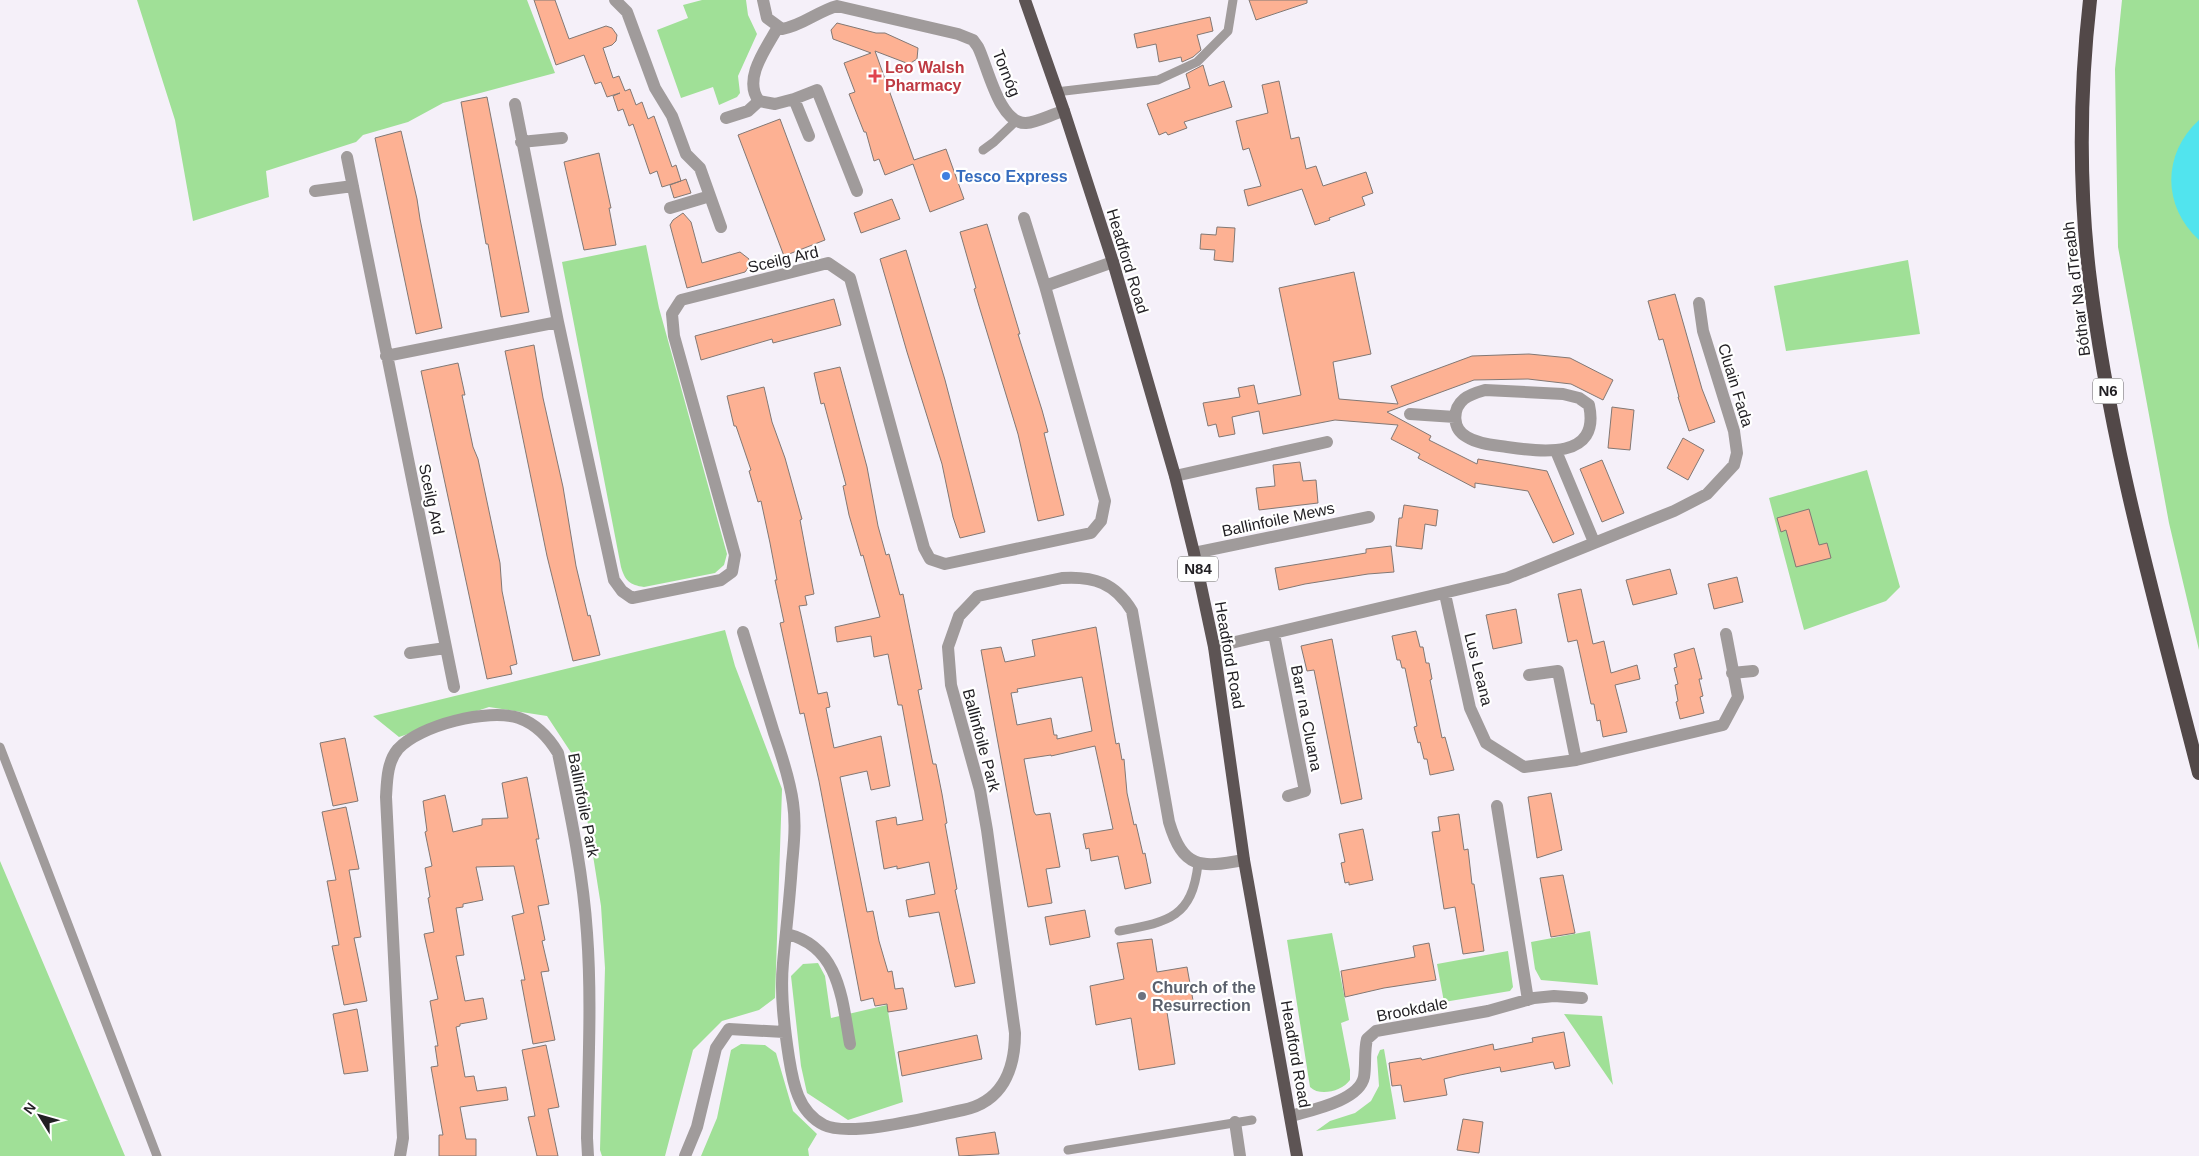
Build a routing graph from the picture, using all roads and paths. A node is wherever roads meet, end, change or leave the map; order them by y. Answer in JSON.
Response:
{"nodes":[{"id":1,"x":615,"y":0,"type":"edge"},
{"id":2,"x":762,"y":0,"type":"edge"},
{"id":3,"x":1024,"y":0,"type":"edge"},
{"id":4,"x":1233,"y":0,"type":"edge"},
{"id":5,"x":2090,"y":0,"type":"edge"},
{"id":6,"x":778,"y":27,"type":"junction"},
{"id":7,"x":1056,"y":92,"type":"junction"},
{"id":8,"x":794,"y":100,"type":"junction"},
{"id":9,"x":759,"y":101,"type":"junction"},
{"id":10,"x":515,"y":104,"type":"dead end"},
{"id":11,"x":1064,"y":110,"type":"junction"},
{"id":12,"x":726,"y":118,"type":"dead end"},
{"id":13,"x":1016,"y":122,"type":"junction"},
{"id":14,"x":809,"y":136,"type":"dead end"},
{"id":15,"x":562,"y":138,"type":"dead end"},
{"id":16,"x":521,"y":142,"type":"junction"},
{"id":17,"x":983,"y":150,"type":"dead end"},
{"id":18,"x":347,"y":157,"type":"dead end"},
{"id":19,"x":353,"y":186,"type":"junction"},
{"id":20,"x":315,"y":190,"type":"dead end"},
{"id":21,"x":857,"y":191,"type":"dead end"},
{"id":22,"x":710,"y":196,"type":"junction"},
{"id":23,"x":670,"y":208,"type":"dead end"},
{"id":24,"x":1024,"y":218,"type":"dead end"},
{"id":25,"x":721,"y":227,"type":"dead end"},
{"id":26,"x":1112,"y":262,"type":"junction"},
{"id":27,"x":1045,"y":286,"type":"junction"},
{"id":28,"x":1699,"y":303,"type":"dead end"},
{"id":29,"x":558,"y":322,"type":"junction"},
{"id":30,"x":386,"y":356,"type":"junction"},
{"id":31,"x":1410,"y":414,"type":"dead end"},
{"id":32,"x":1455,"y":417,"type":"junction"},
{"id":33,"x":1327,"y":442,"type":"dead end"},
{"id":34,"x":1556,"y":451,"type":"junction"},
{"id":35,"x":1174,"y":476,"type":"junction"},
{"id":36,"x":1369,"y":517,"type":"dead end"},
{"id":37,"x":1594,"y":542,"type":"junction"},
{"id":38,"x":1194,"y":553,"type":"junction"},
{"id":39,"x":1445,"y":594,"type":"junction"},
{"id":40,"x":742,"y":632,"type":"dead end"},
{"id":41,"x":1274,"y":634,"type":"junction"},
{"id":42,"x":1726,"y":634,"type":"dead end"},
{"id":43,"x":446,"y":648,"type":"junction"},
{"id":44,"x":1214,"y":648,"type":"junction"},
{"id":45,"x":410,"y":653,"type":"dead end"},
{"id":46,"x":1753,"y":671,"type":"dead end"},
{"id":47,"x":1732,"y":673,"type":"junction"},
{"id":48,"x":1528,"y":675,"type":"dead end"},
{"id":49,"x":454,"y":687,"type":"dead end"},
{"id":50,"x":0,"y":747,"type":"edge"},
{"id":51,"x":1576,"y":760,"type":"junction"},
{"id":52,"x":2199,"y":773,"type":"edge"},
{"id":53,"x":1288,"y":796,"type":"dead end"},
{"id":54,"x":1497,"y":806,"type":"dead end"},
{"id":55,"x":1244,"y":860,"type":"junction"},
{"id":56,"x":1198,"y":864,"type":"junction"},
{"id":57,"x":1119,"y":931,"type":"dead end"},
{"id":58,"x":787,"y":934,"type":"junction"},
{"id":59,"x":1582,"y":998,"type":"dead end"},
{"id":60,"x":1528,"y":1000,"type":"junction"},
{"id":61,"x":784,"y":1032,"type":"junction"},
{"id":62,"x":850,"y":1044,"type":"dead end"},
{"id":63,"x":1291,"y":1116,"type":"junction"},
{"id":64,"x":1252,"y":1120,"type":"dead end"},
{"id":65,"x":1236,"y":1122,"type":"junction"},
{"id":66,"x":1068,"y":1150,"type":"dead end"},
{"id":67,"x":157,"y":1156,"type":"edge"},
{"id":68,"x":400,"y":1156,"type":"edge"},
{"id":69,"x":588,"y":1156,"type":"edge"},
{"id":70,"x":685,"y":1156,"type":"edge"},
{"id":71,"x":1240,"y":1156,"type":"edge"},
{"id":72,"x":1297,"y":1156,"type":"edge"}],
"edges":[{"from":1,"to":22,"type":"street"},
{"from":2,"to":6,"type":"street"},
{"from":3,"to":7,"type":"main road","name":"Headford Road","number":"N84"},
{"from":4,"to":7,"type":"lane"},
{"from":5,"to":52,"type":"highway","name":"Bóthar Na dTreabh","number":"N6"},
{"from":6,"to":9,"type":"street"},
{"from":6,"to":13,"type":"street","name":"Tornóg"},
{"from":7,"to":11,"type":"main road","name":"Headford Road","number":"N84"},
{"from":8,"to":9,"type":"street"},
{"from":8,"to":14,"type":"street"},
{"from":8,"to":21,"type":"street"},
{"from":9,"to":12,"type":"street"},
{"from":10,"to":16,"type":"street","name":"Sceilg Ard"},
{"from":11,"to":13,"type":"street","name":"Tornóg"},
{"from":11,"to":26,"type":"main road","name":"Headford Road","number":"N84"},
{"from":13,"to":17,"type":"lane"},
{"from":15,"to":16,"type":"street"},
{"from":16,"to":29,"type":"street","name":"Sceilg Ard"},
{"from":18,"to":19,"type":"street","name":"Sceilg Ard"},
{"from":19,"to":20,"type":"street"},
{"from":19,"to":30,"type":"street","name":"Sceilg Ard"},
{"from":22,"to":23,"type":"street"},
{"from":22,"to":25,"type":"street"},
{"from":24,"to":27,"type":"street","name":"Sceilg Ard"},
{"from":26,"to":27,"type":"street"},
{"from":26,"to":35,"type":"main road","name":"Headford Road","number":"N84"},
{"from":27,"to":29,"type":"street","name":"Sceilg Ard"},
{"from":28,"to":37,"type":"street","name":"Cluain Fada"},
{"from":29,"to":30,"type":"street"},
{"from":30,"to":43,"type":"street","name":"Sceilg Ard"},
{"from":31,"to":32,"type":"street"},
{"from":32,"to":34,"type":"street"},
{"from":32,"to":34,"type":"street"},
{"from":33,"to":35,"type":"street"},
{"from":34,"to":37,"type":"street"},
{"from":35,"to":38,"type":"main road","name":"Headford Road","number":"N84"},
{"from":36,"to":38,"type":"street","name":"Ballinfoile Mews"},
{"from":37,"to":39,"type":"street","name":"Cluain Fada"},
{"from":38,"to":44,"type":"main road","name":"Headford Road","number":"N84"},
{"from":39,"to":41,"type":"street"},
{"from":39,"to":51,"type":"street","name":"Lus Leana"},
{"from":40,"to":58,"type":"street","name":"Ballinfoile Park"},
{"from":41,"to":44,"type":"street"},
{"from":41,"to":53,"type":"street","name":"Barr na Cluana"},
{"from":42,"to":47,"type":"street","name":"Lus Leana"},
{"from":43,"to":45,"type":"street"},
{"from":43,"to":49,"type":"street","name":"Sceilg Ard"},
{"from":44,"to":55,"type":"main road","name":"Headford Road","number":"N84"},
{"from":46,"to":47,"type":"street"},
{"from":47,"to":51,"type":"street","name":"Lus Leana"},
{"from":48,"to":51,"type":"street"},
{"from":50,"to":67,"type":"lane"},
{"from":54,"to":60,"type":"street"},
{"from":55,"to":56,"type":"street"},
{"from":55,"to":63,"type":"main road","name":"Headford Road","number":"N84"},
{"from":56,"to":57,"type":"lane"},
{"from":56,"to":61,"type":"street","name":"Ballinfoile Park"},
{"from":58,"to":61,"type":"street","name":"Ballinfoile Park"},
{"from":58,"to":62,"type":"street"},
{"from":59,"to":60,"type":"street","name":"Brookdale"},
{"from":60,"to":63,"type":"street","name":"Brookdale"},
{"from":61,"to":70,"type":"street"},
{"from":63,"to":72,"type":"main road","name":"Headford Road","number":"N84"},
{"from":64,"to":65,"type":"lane"},
{"from":65,"to":66,"type":"lane"},
{"from":65,"to":71,"type":"street"},
{"from":68,"to":69,"type":"street","name":"Ballinfoile Park"}]}
